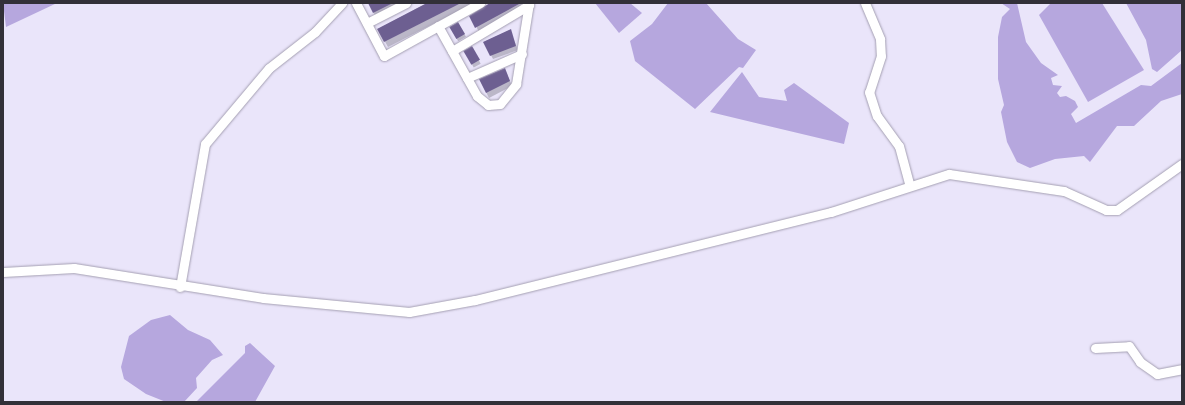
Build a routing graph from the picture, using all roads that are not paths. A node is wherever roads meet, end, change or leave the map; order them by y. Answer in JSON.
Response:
{"nodes":[{"id":1,"x":342,"y":3,"type":"edge"},
{"id":2,"x":356,"y":3,"type":"edge"},
{"id":3,"x":406,"y":3,"type":"edge"},
{"id":4,"x":480,"y":3,"type":"edge"},
{"id":5,"x":865,"y":3,"type":"edge"},
{"id":6,"x":529,"y":4,"type":"edge"},
{"id":7,"x":366,"y":23,"type":"junction"},
{"id":8,"x":438,"y":26,"type":"junction"},
{"id":9,"x":452,"y":51,"type":"junction"},
{"id":10,"x":522,"y":54,"type":"junction"},
{"id":11,"x":467,"y":78,"type":"junction"},
{"id":12,"x":1182,"y":164,"type":"edge"},
{"id":13,"x":909,"y":184,"type":"junction"},
{"id":14,"x":3,"y":272,"type":"edge"},
{"id":15,"x":180,"y":287,"type":"junction"},
{"id":16,"x":1095,"y":348,"type":"dead end"},
{"id":17,"x":1182,"y":369,"type":"edge"}],
"edges":[{"from":1,"to":15,"type":"street"},
{"from":2,"to":7,"type":"street"},
{"from":3,"to":7,"type":"street"},
{"from":4,"to":8,"type":"street"},
{"from":5,"to":13,"type":"street"},
{"from":6,"to":9,"type":"street"},
{"from":6,"to":10,"type":"street"},
{"from":7,"to":8,"type":"street"},
{"from":8,"to":9,"type":"street"},
{"from":9,"to":11,"type":"street"},
{"from":10,"to":11,"type":"street"},
{"from":10,"to":11,"type":"street"},
{"from":12,"to":13,"type":"street"},
{"from":13,"to":15,"type":"street"},
{"from":14,"to":15,"type":"street"},
{"from":16,"to":17,"type":"street"}]}
